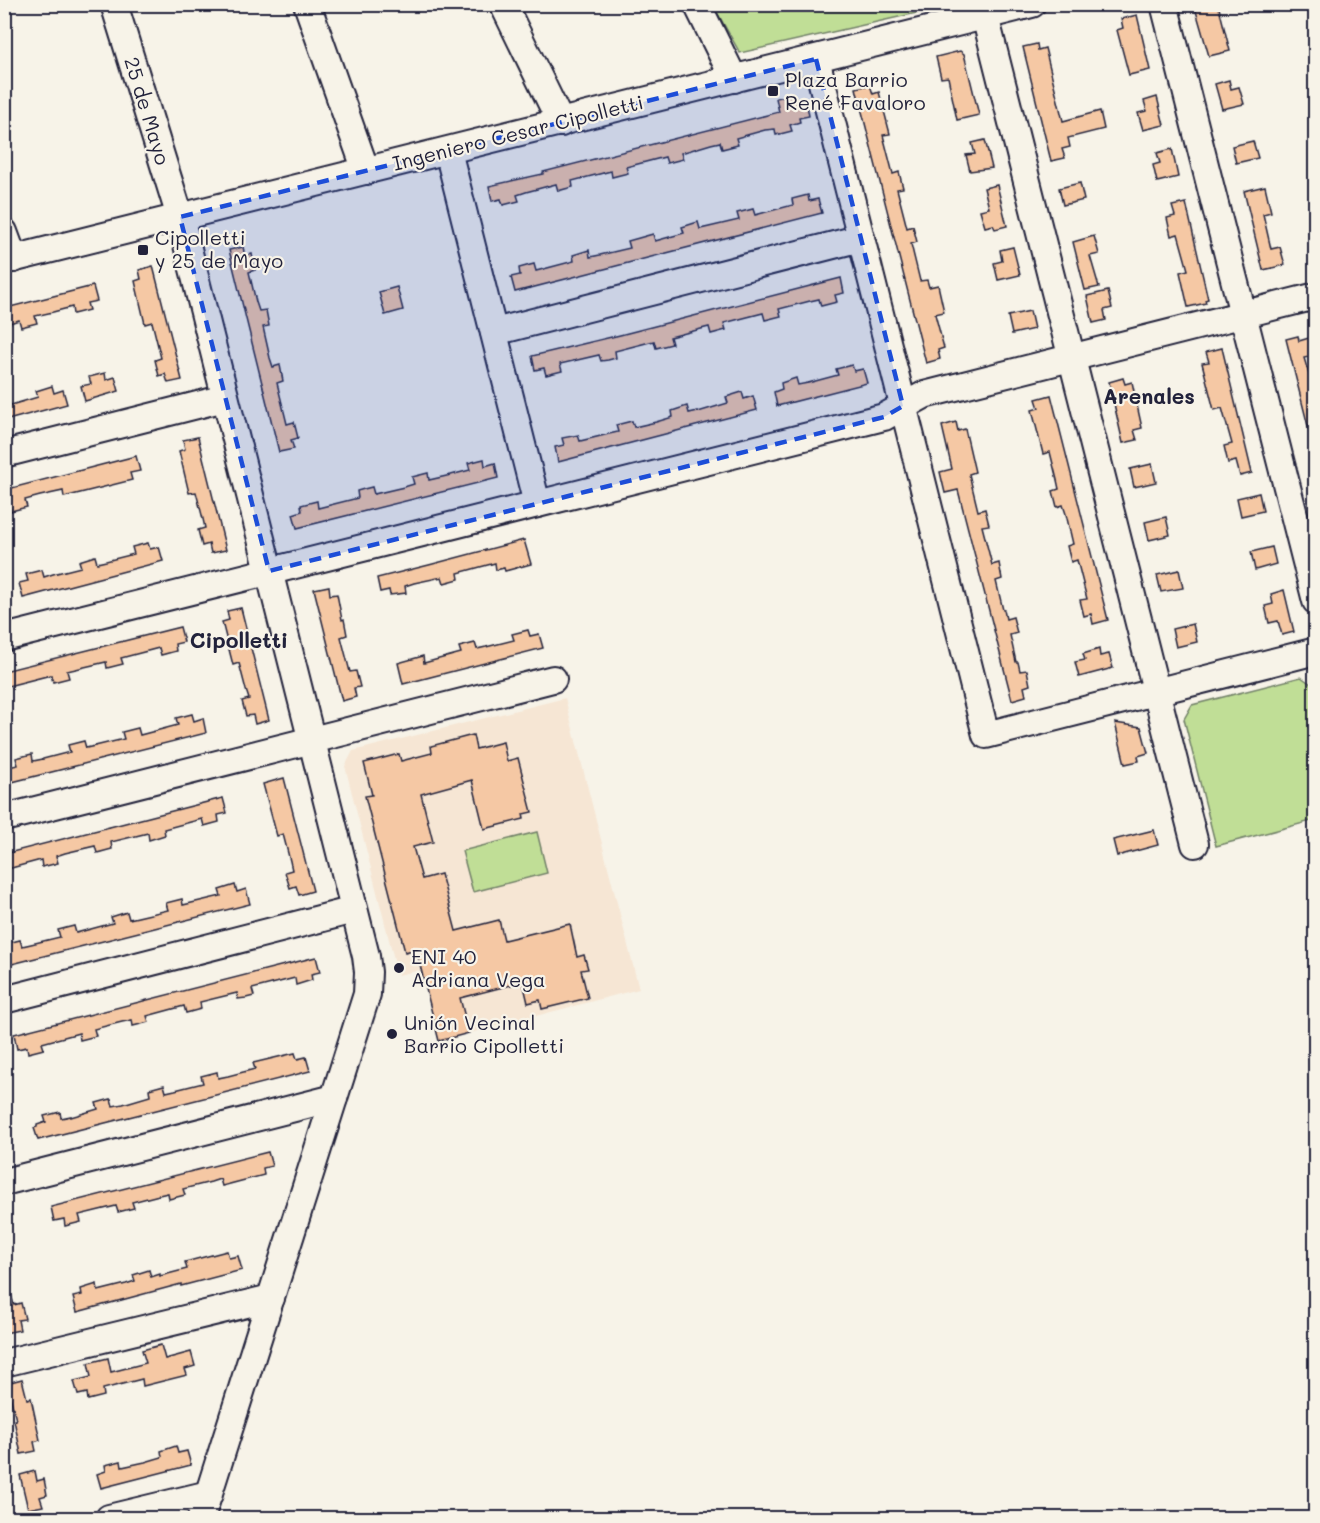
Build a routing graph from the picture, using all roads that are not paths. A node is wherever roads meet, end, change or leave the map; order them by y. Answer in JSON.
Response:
{"nodes":[{"id":1,"x":114,"y":4,"type":"edge"},
{"id":2,"x":308,"y":4,"type":"edge"},
{"id":3,"x":502,"y":4,"type":"edge"},
{"id":4,"x":697,"y":4,"type":"edge"},
{"id":5,"x":1032,"y":4,"type":"edge"},
{"id":6,"x":1164,"y":4,"type":"edge"},
{"id":7,"x":985,"y":16,"type":"junction"},
{"id":8,"x":816,"y":59,"type":"junction"},
{"id":9,"x":734,"y":79,"type":"junction"},
{"id":10,"x":561,"y":123,"type":"junction"},
{"id":11,"x":447,"y":151,"type":"junction"},
{"id":12,"x":366,"y":171,"type":"junction"},
{"id":13,"x":180,"y":218,"type":"junction"},
{"id":14,"x":4,"y":232,"type":"edge"},
{"id":15,"x":861,"y":238,"type":"junction"},
{"id":16,"x":9,"y":260,"type":"edge"},
{"id":17,"x":1316,"y":296,"type":"edge"},
{"id":18,"x":1243,"y":314,"type":"junction"},
{"id":19,"x":494,"y":332,"type":"junction"},
{"id":20,"x":1071,"y":358,"type":"junction"},
{"id":21,"x":225,"y":398,"type":"junction"},
{"id":22,"x":903,"y":406,"type":"junction"},
{"id":23,"x":4,"y":454,"type":"edge"},
{"id":24,"x":537,"y":504,"type":"junction"},
{"id":25,"x":269,"y":572,"type":"junction"},
{"id":26,"x":1316,"y":601,"type":"edge"},
{"id":27,"x":4,"y":638,"type":"edge"},
{"id":28,"x":1316,"y":651,"type":"edge"},
{"id":29,"x":553,"y":679,"type":"dead end"},
{"id":30,"x":1156,"y":692,"type":"junction"},
{"id":31,"x":311,"y":740,"type":"junction"},
{"id":32,"x":4,"y":818,"type":"edge"},
{"id":33,"x":1195,"y":844,"type":"dead end"},
{"id":34,"x":354,"y":910,"type":"junction"},
{"id":35,"x":4,"y":1000,"type":"edge"},
{"id":36,"x":334,"y":1098,"type":"junction"},
{"id":37,"x":4,"y":1182,"type":"edge"},
{"id":38,"x":271,"y":1298,"type":"junction"},
{"id":39,"x":4,"y":1362,"type":"edge"},
{"id":40,"x":209,"y":1494,"type":"junction"},
{"id":41,"x":109,"y":1518,"type":"edge"},
{"id":42,"x":201,"y":1518,"type":"edge"}],
"edges":[{"from":1,"to":13,"type":"street","name":"25 de Mayo"},
{"from":2,"to":12,"type":"street"},
{"from":3,"to":10,"type":"street"},
{"from":4,"to":9,"type":"street"},
{"from":5,"to":7,"type":"street","name":"Ingeniero Cesar Cipolletti"},
{"from":6,"to":18,"type":"street"},
{"from":7,"to":8,"type":"street","name":"Ingeniero Cesar Cipolletti"},
{"from":7,"to":20,"type":"street"},
{"from":8,"to":9,"type":"street","name":"Ingeniero Cesar Cipolletti"},
{"from":8,"to":15,"type":"street"},
{"from":9,"to":10,"type":"street","name":"Ingeniero Cesar Cipolletti"},
{"from":10,"to":11,"type":"street","name":"Ingeniero Cesar Cipolletti"},
{"from":11,"to":12,"type":"street","name":"Ingeniero Cesar Cipolletti"},
{"from":11,"to":19,"type":"street"},
{"from":12,"to":13,"type":"street","name":"Ingeniero Cesar Cipolletti"},
{"from":13,"to":16,"type":"street","name":"Ingeniero Cesar Cipolletti"},
{"from":13,"to":21,"type":"street","name":"25 de Mayo"},
{"from":14,"to":16,"type":"street"},
{"from":15,"to":19,"type":"street"},
{"from":15,"to":22,"type":"street"},
{"from":17,"to":18,"type":"street"},
{"from":18,"to":20,"type":"street"},
{"from":18,"to":26,"type":"street"},
{"from":19,"to":24,"type":"street"},
{"from":20,"to":22,"type":"street"},
{"from":20,"to":30,"type":"street"},
{"from":21,"to":23,"type":"street"},
{"from":21,"to":25,"type":"street","name":"25 de Mayo"},
{"from":22,"to":24,"type":"street"},
{"from":22,"to":30,"type":"street"},
{"from":24,"to":25,"type":"street"},
{"from":25,"to":27,"type":"street"},
{"from":25,"to":31,"type":"street","name":"25 de Mayo"},
{"from":28,"to":30,"type":"street"},
{"from":29,"to":31,"type":"street"},
{"from":30,"to":33,"type":"street"},
{"from":31,"to":32,"type":"street"},
{"from":31,"to":34,"type":"street","name":"25 de Mayo"},
{"from":34,"to":35,"type":"street"},
{"from":34,"to":36,"type":"street","name":"25 de Mayo"},
{"from":36,"to":37,"type":"street"},
{"from":36,"to":38,"type":"street","name":"25 de Mayo"},
{"from":38,"to":39,"type":"street"},
{"from":38,"to":40,"type":"street","name":"25 de Mayo"},
{"from":40,"to":41,"type":"street"},
{"from":40,"to":42,"type":"street","name":"25 de Mayo"}]}
